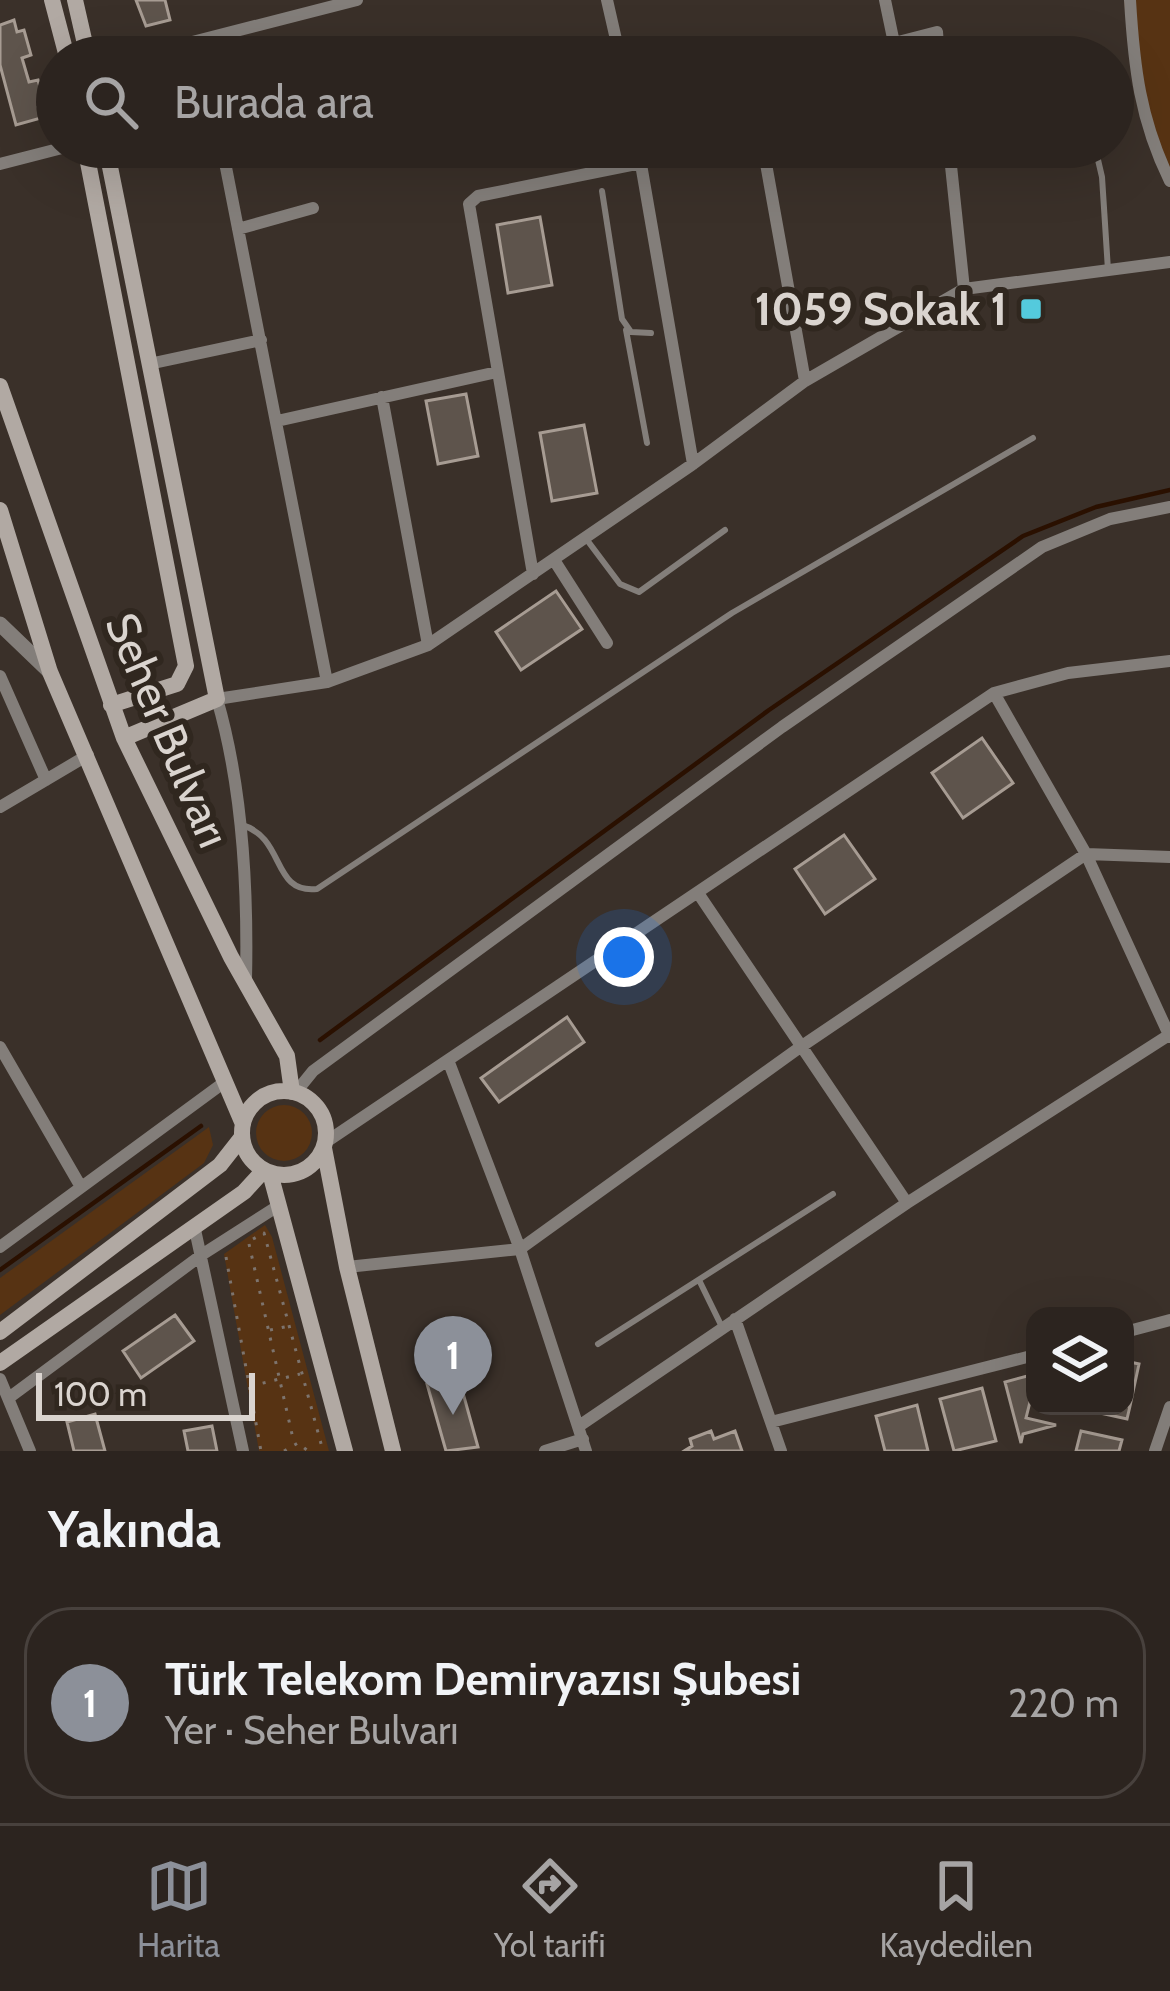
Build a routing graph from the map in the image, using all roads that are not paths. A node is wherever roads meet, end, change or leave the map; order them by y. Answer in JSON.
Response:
{"nodes":[{"id":1,"x":52,"y":0,"type":"edge"},
{"id":2,"x":75,"y":0,"type":"edge"},
{"id":3,"x":357,"y":0,"type":"edge"},
{"id":4,"x":607,"y":0,"type":"edge"},
{"id":5,"x":885,"y":0,"type":"edge"},
{"id":6,"x":1130,"y":0,"type":"edge"},
{"id":7,"x":61,"y":36,"type":"edge"},
{"id":8,"x":83,"y":36,"type":"edge"},
{"id":9,"x":219,"y":36,"type":"edge"},
{"id":10,"x":615,"y":36,"type":"edge"},
{"id":11,"x":893,"y":36,"type":"edge"},
{"id":12,"x":1132,"y":36,"type":"edge"},
{"id":13,"x":1134,"y":77,"type":"edge"},
{"id":14,"x":36,"y":155,"type":"edge"},
{"id":15,"x":0,"y":164,"type":"edge"},
{"id":16,"x":89,"y":168,"type":"edge"},
{"id":17,"x":110,"y":168,"type":"edge"},
{"id":18,"x":226,"y":168,"type":"edge"},
{"id":19,"x":616,"y":168,"type":"edge"},
{"id":20,"x":642,"y":168,"type":"edge"},
{"id":21,"x":767,"y":168,"type":"edge"},
{"id":22,"x":951,"y":168,"type":"edge"},
{"id":23,"x":1100,"y":168,"type":"edge"},
{"id":24,"x":1170,"y":181,"type":"edge"},
{"id":25,"x":602,"y":191,"type":"dead end"},
{"id":26,"x":313,"y":208,"type":"dead end"},
{"id":27,"x":238,"y":229,"type":"junction"},
{"id":28,"x":1170,"y":262,"type":"edge"},
{"id":29,"x":1108,"y":270,"type":"junction"},
{"id":30,"x":964,"y":289,"type":"junction"},
{"id":31,"x":626,"y":330,"type":"junction"},
{"id":32,"x":651,"y":333,"type":"dead end"},
{"id":33,"x":261,"y":340,"type":"junction"},
{"id":34,"x":149,"y":364,"type":"junction"},
{"id":35,"x":497,"y":372,"type":"junction"},
{"id":36,"x":805,"y":381,"type":"junction"},
{"id":37,"x":0,"y":386,"type":"edge"},
{"id":38,"x":382,"y":398,"type":"junction"},
{"id":39,"x":277,"y":421,"type":"junction"},
{"id":40,"x":1033,"y":438,"type":"dead end"},
{"id":41,"x":647,"y":443,"type":"dead end"},
{"id":42,"x":693,"y":464,"type":"junction"},
{"id":43,"x":1170,"y":507,"type":"edge"},
{"id":44,"x":0,"y":510,"type":"edge"},
{"id":45,"x":725,"y":530,"type":"dead end"},
{"id":46,"x":586,"y":538,"type":"junction"},
{"id":47,"x":554,"y":560,"type":"junction"},
{"id":48,"x":533,"y":574,"type":"junction"},
{"id":49,"x":0,"y":624,"type":"edge"},
{"id":50,"x":607,"y":643,"type":"dead end"},
{"id":51,"x":428,"y":645,"type":"junction"},
{"id":52,"x":1170,"y":662,"type":"edge"},
{"id":53,"x":50,"y":672,"type":"junction"},
{"id":54,"x":0,"y":676,"type":"edge"},
{"id":55,"x":327,"y":682,"type":"junction"},
{"id":56,"x":994,"y":693,"type":"junction"},
{"id":57,"x":217,"y":699,"type":"junction"},
{"id":58,"x":111,"y":705,"type":"junction"},
{"id":59,"x":124,"y":738,"type":"junction"},
{"id":60,"x":88,"y":755,"type":"junction"},
{"id":61,"x":46,"y":780,"type":"junction"},
{"id":62,"x":0,"y":807,"type":"edge"},
{"id":63,"x":239,"y":824,"type":"junction"},
{"id":64,"x":1086,"y":854,"type":"junction"},
{"id":65,"x":1170,"y":857,"type":"edge"},
{"id":66,"x":698,"y":893,"type":"junction"},
{"id":67,"x":246,"y":984,"type":"junction"},
{"id":68,"x":1169,"y":1036,"type":"edge"},
{"id":69,"x":0,"y":1047,"type":"edge"},
{"id":70,"x":799,"y":1048,"type":"junction"},
{"id":71,"x":448,"y":1060,"type":"junction"},
{"id":72,"x":226,"y":1081,"type":"junction"},
{"id":73,"x":294,"y":1092,"type":"junction"},
{"id":74,"x":242,"y":1130,"type":"junction"},
{"id":75,"x":325,"y":1145,"type":"junction"},
{"id":76,"x":267,"y":1172,"type":"junction"},
{"id":77,"x":81,"y":1187,"type":"junction"},
{"id":78,"x":833,"y":1194,"type":"dead end"},
{"id":79,"x":907,"y":1203,"type":"junction"},
{"id":80,"x":278,"y":1206,"type":"junction"},
{"id":81,"x":194,"y":1225,"type":"junction"},
{"id":82,"x":0,"y":1246,"type":"edge"},
{"id":83,"x":520,"y":1250,"type":"junction"},
{"id":84,"x":203,"y":1254,"type":"junction"},
{"id":85,"x":347,"y":1267,"type":"junction"},
{"id":86,"x":699,"y":1280,"type":"junction"},
{"id":87,"x":735,"y":1319,"type":"junction"},
{"id":88,"x":1170,"y":1321,"type":"edge"},
{"id":89,"x":723,"y":1328,"type":"junction"},
{"id":90,"x":1134,"y":1330,"type":"edge"},
{"id":91,"x":0,"y":1332,"type":"edge"},
{"id":92,"x":598,"y":1344,"type":"dead end"},
{"id":93,"x":1026,"y":1357,"type":"edge"},
{"id":94,"x":0,"y":1363,"type":"edge"},
{"id":95,"x":0,"y":1379,"type":"edge"},
{"id":96,"x":10,"y":1397,"type":"junction"},
{"id":97,"x":1170,"y":1407,"type":"edge"},
{"id":98,"x":771,"y":1422,"type":"junction"},
{"id":99,"x":583,"y":1439,"type":"edge"},
{"id":100,"x":327,"y":1450,"type":"edge"},
{"id":101,"x":30,"y":1451,"type":"edge"},
{"id":102,"x":243,"y":1451,"type":"edge"},
{"id":103,"x":393,"y":1451,"type":"edge"},
{"id":104,"x":545,"y":1451,"type":"edge"},
{"id":105,"x":781,"y":1451,"type":"edge"},
{"id":106,"x":1155,"y":1451,"type":"edge"}],
"edges":[{"from":1,"to":7,"type":"main road"},
{"from":2,"to":8,"type":"main road"},
{"from":3,"to":9,"type":"street"},
{"from":4,"to":10,"type":"street"},
{"from":5,"to":11,"type":"street"},
{"from":6,"to":12,"type":"street"},
{"from":13,"to":24,"type":"street"},
{"from":14,"to":15,"type":"street"},
{"from":16,"to":58,"type":"main road"},
{"from":17,"to":34,"type":"main road"},
{"from":18,"to":27,"type":"street"},
{"from":19,"to":35,"type":"street"},
{"from":20,"to":42,"type":"street"},
{"from":21,"to":36,"type":"street"},
{"from":22,"to":30,"type":"street"},
{"from":23,"to":29,"type":"lane"},
{"from":25,"to":31,"type":"lane"},
{"from":26,"to":27,"type":"street"},
{"from":27,"to":33,"type":"street"},
{"from":28,"to":29,"type":"street"},
{"from":29,"to":30,"type":"street"},
{"from":30,"to":36,"type":"street"},
{"from":31,"to":32,"type":"lane"},
{"from":31,"to":41,"type":"lane"},
{"from":33,"to":34,"type":"street"},
{"from":33,"to":39,"type":"street"},
{"from":34,"to":57,"type":"main road"},
{"from":35,"to":38,"type":"street"},
{"from":35,"to":48,"type":"street"},
{"from":36,"to":42,"type":"street"},
{"from":37,"to":58,"type":"main road","name":"Seher Bulvarı"},
{"from":38,"to":39,"type":"street"},
{"from":38,"to":51,"type":"street"},
{"from":39,"to":55,"type":"street"},
{"from":40,"to":63,"type":"lane"},
{"from":42,"to":46,"type":"street"},
{"from":43,"to":73,"type":"street"},
{"from":44,"to":53,"type":"main road","name":"Seher Bulvarı"},
{"from":45,"to":46,"type":"lane"},
{"from":46,"to":47,"type":"street"},
{"from":47,"to":48,"type":"street"},
{"from":47,"to":50,"type":"street"},
{"from":48,"to":51,"type":"street"},
{"from":49,"to":53,"type":"street"},
{"from":51,"to":55,"type":"street"},
{"from":52,"to":56,"type":"street"},
{"from":53,"to":60,"type":"main road","name":"Seher Bulvarı"},
{"from":54,"to":61,"type":"street"},
{"from":55,"to":57,"type":"street"},
{"from":56,"to":64,"type":"street"},
{"from":56,"to":66,"type":"street"},
{"from":57,"to":59,"type":"main road"},
{"from":57,"to":63,"type":"street"},
{"from":58,"to":59,"type":"main road","name":"Seher Bulvarı"},
{"from":59,"to":67,"type":"main road","name":"Seher Bulvarı"},
{"from":60,"to":61,"type":"street"},
{"from":60,"to":72,"type":"main road","name":"Seher Bulvarı"},
{"from":61,"to":62,"type":"street"},
{"from":63,"to":67,"type":"street"},
{"from":64,"to":65,"type":"street"},
{"from":64,"to":68,"type":"street"},
{"from":64,"to":70,"type":"street"},
{"from":66,"to":70,"type":"street"},
{"from":66,"to":71,"type":"street"},
{"from":67,"to":73,"type":"main road","name":"Seher Bulvarı"},
{"from":68,"to":79,"type":"street"},
{"from":69,"to":77,"type":"street"},
{"from":70,"to":79,"type":"street"},
{"from":70,"to":83,"type":"street"},
{"from":71,"to":75,"type":"street"},
{"from":71,"to":83,"type":"street"},
{"from":72,"to":74,"type":"main road","name":"Seher Bulvarı"},
{"from":72,"to":77,"type":"street"},
{"from":73,"to":74,"type":"main road"},
{"from":73,"to":75,"type":"main road"},
{"from":74,"to":76,"type":"main road"},
{"from":74,"to":91,"type":"main road"},
{"from":75,"to":76,"type":"main road"},
{"from":75,"to":85,"type":"main road"},
{"from":76,"to":80,"type":"main road"},
{"from":76,"to":81,"type":"main road"},
{"from":77,"to":82,"type":"street"},
{"from":78,"to":86,"type":"lane"},
{"from":79,"to":87,"type":"street"},
{"from":80,"to":84,"type":"street"},
{"from":80,"to":100,"type":"main road"},
{"from":81,"to":84,"type":"street"},
{"from":81,"to":94,"type":"main road"},
{"from":83,"to":85,"type":"street"},
{"from":83,"to":99,"type":"street"},
{"from":84,"to":96,"type":"street"},
{"from":84,"to":102,"type":"street"},
{"from":85,"to":103,"type":"main road"},
{"from":86,"to":89,"type":"lane"},
{"from":86,"to":92,"type":"lane"},
{"from":87,"to":89,"type":"street"},
{"from":87,"to":98,"type":"street"},
{"from":88,"to":90,"type":"street"},
{"from":89,"to":99,"type":"street"},
{"from":93,"to":98,"type":"street"},
{"from":95,"to":96,"type":"street"},
{"from":96,"to":101,"type":"street"},
{"from":97,"to":106,"type":"street"},
{"from":98,"to":105,"type":"street"},
{"from":99,"to":104,"type":"street"}]}
